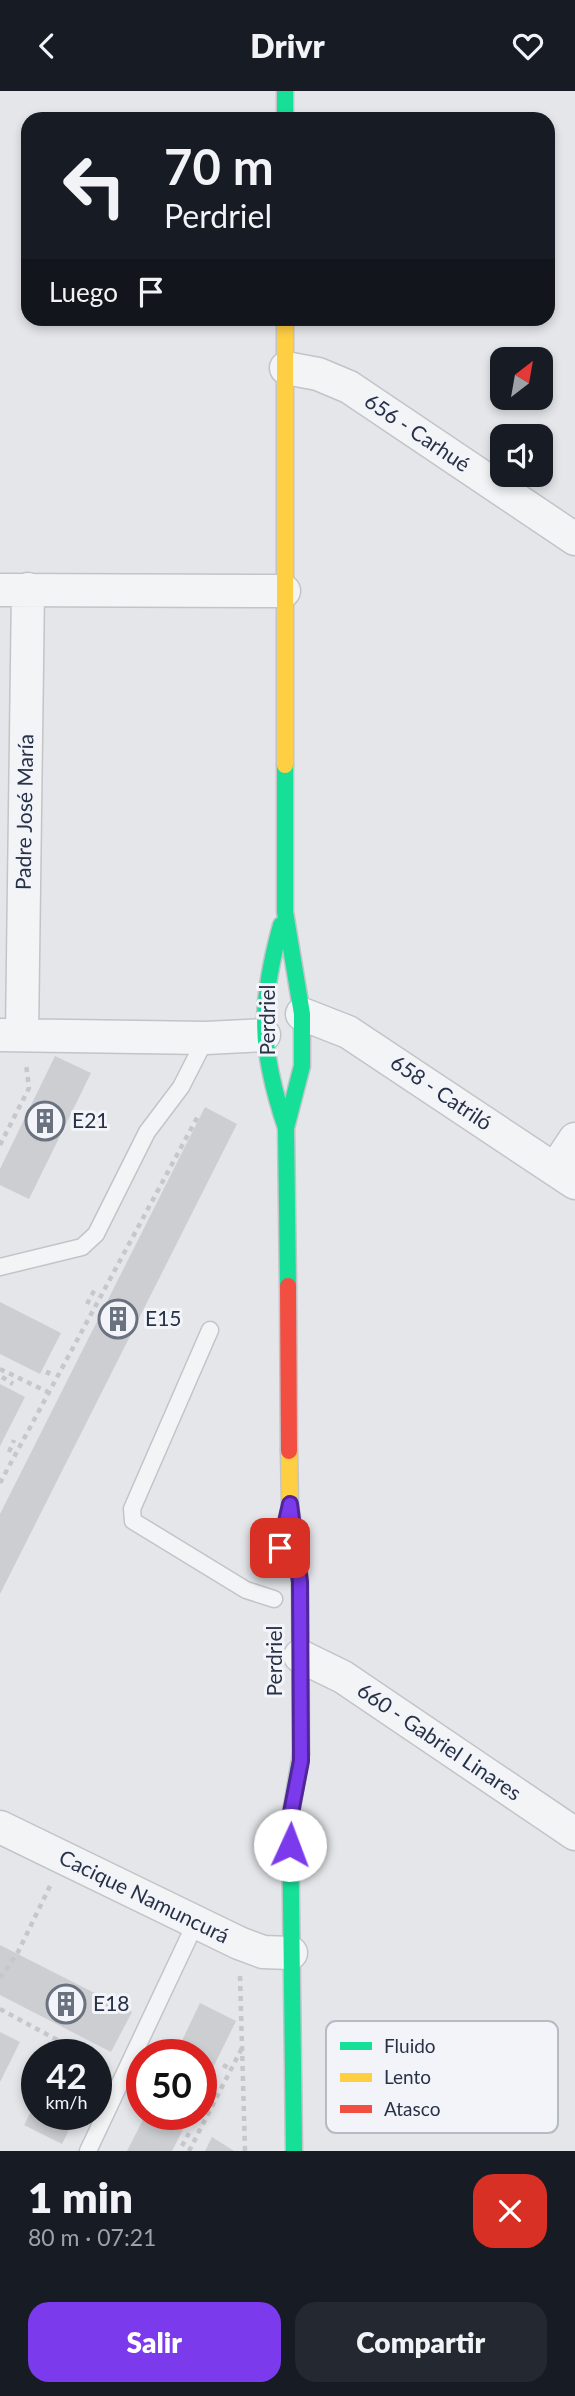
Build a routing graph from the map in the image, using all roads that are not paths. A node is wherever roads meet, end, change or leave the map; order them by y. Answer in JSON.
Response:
{"nodes":[{"id":1,"x":285,"y":91,"type":"edge"},
{"id":2,"x":285,"y":112,"type":"edge"},
{"id":3,"x":285,"y":326,"type":"edge"},
{"id":4,"x":286,"y":368,"type":"junction"},
{"id":5,"x":575,"y":539,"type":"edge"},
{"id":6,"x":14,"y":589,"type":"edge"},
{"id":7,"x":284,"y":591,"type":"junction"},
{"id":8,"x":285,"y":912,"type":"junction"},
{"id":9,"x":302,"y":1014,"type":"junction"},
{"id":10,"x":11,"y":1035,"type":"edge"},
{"id":11,"x":264,"y":1035,"type":"junction"},
{"id":12,"x":206,"y":1038,"type":"junction"},
{"id":13,"x":286,"y":1128,"type":"junction"},
{"id":14,"x":575,"y":1139,"type":"edge"},
{"id":15,"x":565,"y":1176,"type":"edge"},
{"id":16,"x":0,"y":1267,"type":"edge"},
{"id":17,"x":210,"y":1330,"type":"dead end"},
{"id":18,"x":290,"y":1504,"type":"junction"},
{"id":19,"x":278,"y":1557,"type":"dead end"},
{"id":20,"x":275,"y":1580,"type":"dead end"},
{"id":21,"x":274,"y":1605,"type":"joint"},
{"id":22,"x":300,"y":1656,"type":"junction"},
{"id":23,"x":281,"y":1779,"type":"dead end"},
{"id":24,"x":290,"y":1818,"type":"junction"},
{"id":25,"x":0,"y":1827,"type":"edge"},
{"id":26,"x":575,"y":1833,"type":"edge"},
{"id":27,"x":197,"y":1920,"type":"junction"},
{"id":28,"x":291,"y":1953,"type":"junction"},
{"id":29,"x":292,"y":2132,"type":"junction"},
{"id":30,"x":88,"y":2151,"type":"edge"},
{"id":31,"x":288,"y":2151,"type":"edge"},
{"id":32,"x":294,"y":2151,"type":"edge"}],
"edges":[{"from":1,"to":2,"type":"main road"},
{"from":3,"to":4,"type":"main road"},
{"from":4,"to":5,"type":"street","name":"656 - Carhué"},
{"from":4,"to":7,"type":"main road"},
{"from":6,"to":7,"type":"street"},
{"from":6,"to":10,"type":"street","name":"Padre José María"},
{"from":7,"to":8,"type":"main road"},
{"from":8,"to":9,"type":"main road"},
{"from":8,"to":11,"type":"main road","name":"Perdriel"},
{"from":9,"to":13,"type":"main road"},
{"from":9,"to":15,"type":"street","name":"658 - Catriló"},
{"from":10,"to":12,"type":"street"},
{"from":11,"to":12,"type":"street"},
{"from":11,"to":13,"type":"main road","name":"Perdriel"},
{"from":12,"to":16,"type":"lane"},
{"from":13,"to":18,"type":"main road"},
{"from":14,"to":15,"type":"street"},
{"from":17,"to":21,"type":"lane"},
{"from":18,"to":19,"type":"main road"},
{"from":18,"to":22,"type":"main road"},
{"from":20,"to":21,"type":"main road","name":"Perdriel"},
{"from":22,"to":24,"type":"main road"},
{"from":22,"to":26,"type":"street","name":"660 - Gabriel Linares"},
{"from":23,"to":24,"type":"main road"},
{"from":24,"to":28,"type":"main road"},
{"from":25,"to":27,"type":"street","name":"Cacique Namuncurá"},
{"from":27,"to":28,"type":"street","name":"Cacique Namuncurá"},
{"from":27,"to":30,"type":"lane"},
{"from":28,"to":29,"type":"main road"},
{"from":29,"to":31,"type":"main road"},
{"from":29,"to":32,"type":"main road"}]}
